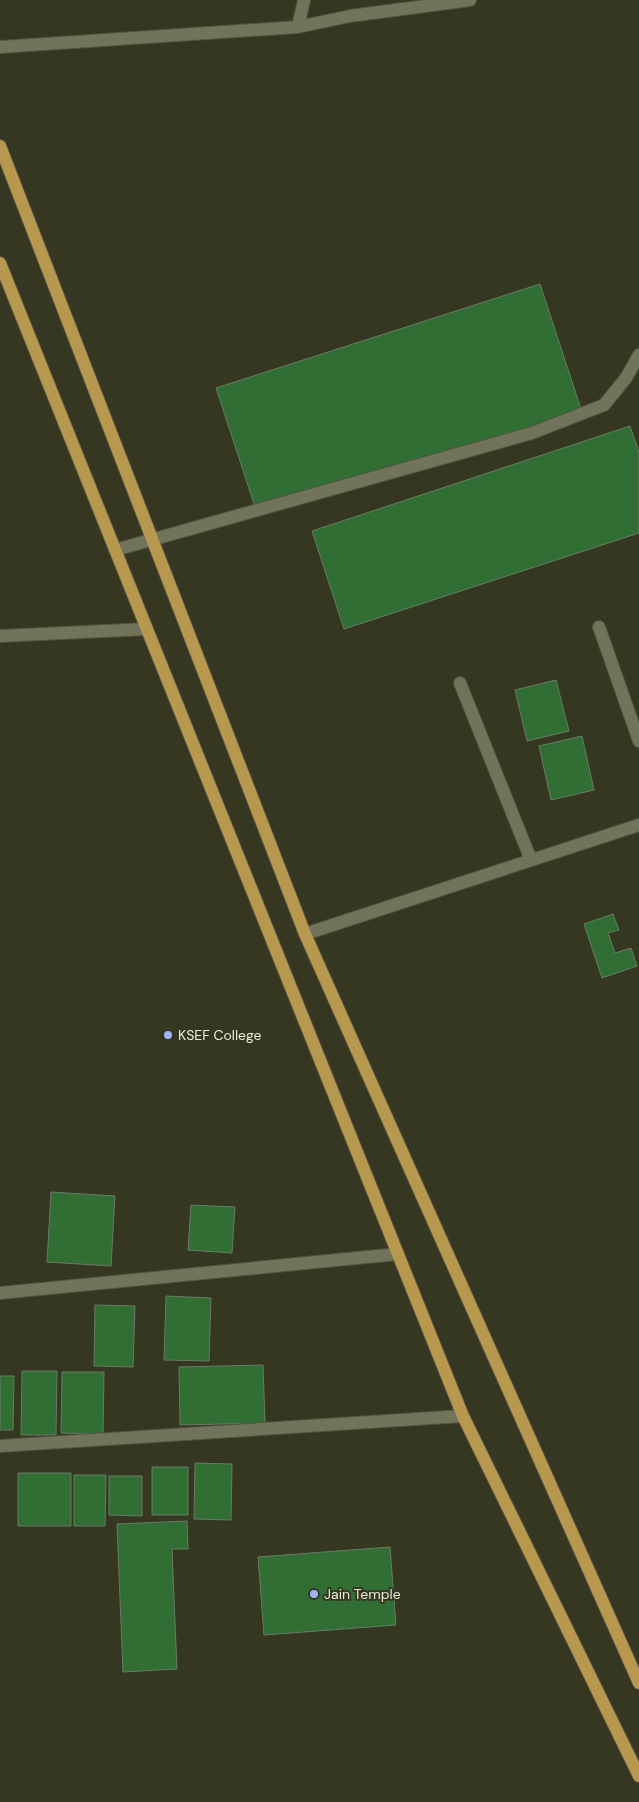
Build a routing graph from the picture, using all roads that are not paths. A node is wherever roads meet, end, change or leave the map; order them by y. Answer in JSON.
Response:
{"nodes":[{"id":1,"x":304,"y":0,"type":"edge"},
{"id":2,"x":470,"y":0,"type":"edge"},
{"id":3,"x":298,"y":27,"type":"junction"},
{"id":4,"x":0,"y":47,"type":"edge"},
{"id":5,"x":0,"y":146,"type":"edge"},
{"id":6,"x":0,"y":263,"type":"edge"},
{"id":7,"x":639,"y":355,"type":"edge"},
{"id":8,"x":152,"y":539,"type":"junction"},
{"id":9,"x":115,"y":550,"type":"junction"},
{"id":10,"x":599,"y":627,"type":"dead end"},
{"id":11,"x":147,"y":628,"type":"junction"},
{"id":12,"x":0,"y":636,"type":"edge"},
{"id":13,"x":460,"y":683,"type":"dead end"},
{"id":14,"x":639,"y":741,"type":"edge"},
{"id":15,"x":639,"y":825,"type":"edge"},
{"id":16,"x":531,"y":860,"type":"junction"},
{"id":17,"x":305,"y":934,"type":"junction"},
{"id":18,"x":398,"y":1254,"type":"junction"},
{"id":19,"x":0,"y":1293,"type":"edge"},
{"id":20,"x":463,"y":1416,"type":"junction"},
{"id":21,"x":0,"y":1446,"type":"edge"},
{"id":22,"x":639,"y":1684,"type":"edge"},
{"id":23,"x":639,"y":1776,"type":"edge"}],
"edges":[{"from":1,"to":3,"type":"street"},
{"from":2,"to":3,"type":"street"},
{"from":3,"to":4,"type":"street"},
{"from":5,"to":8,"type":"main road"},
{"from":6,"to":9,"type":"main road"},
{"from":7,"to":8,"type":"street"},
{"from":8,"to":9,"type":"street"},
{"from":8,"to":17,"type":"main road"},
{"from":9,"to":11,"type":"main road"},
{"from":10,"to":14,"type":"street"},
{"from":11,"to":12,"type":"street"},
{"from":11,"to":18,"type":"main road"},
{"from":13,"to":16,"type":"street"},
{"from":15,"to":16,"type":"street"},
{"from":16,"to":17,"type":"street"},
{"from":17,"to":22,"type":"main road"},
{"from":18,"to":19,"type":"street"},
{"from":18,"to":20,"type":"main road"},
{"from":20,"to":21,"type":"street"},
{"from":20,"to":23,"type":"main road"}]}
